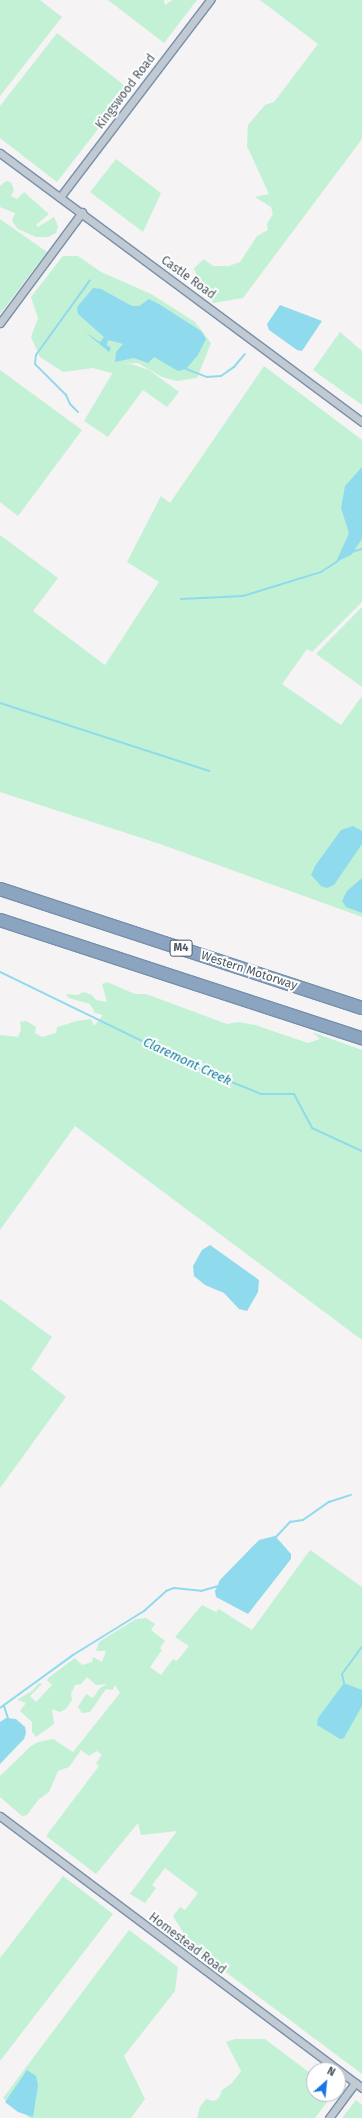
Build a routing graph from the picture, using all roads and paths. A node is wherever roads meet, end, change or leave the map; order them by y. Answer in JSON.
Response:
{"nodes":[{"id":1,"x":210,"y":0,"type":"edge"},
{"id":2,"x":0,"y":153,"type":"edge"},
{"id":3,"x":60,"y":196,"type":"junction"},
{"id":4,"x":82,"y":212,"type":"junction"},
{"id":5,"x":0,"y":323,"type":"edge"},
{"id":6,"x":362,"y":422,"type":"edge"},
{"id":7,"x":0,"y":889,"type":"edge"},
{"id":8,"x":0,"y":920,"type":"edge"},
{"id":9,"x":362,"y":1008,"type":"edge"},
{"id":10,"x":362,"y":1038,"type":"edge"},
{"id":11,"x":0,"y":1816,"type":"edge"},
{"id":12,"x":355,"y":2083,"type":"junction"},
{"id":13,"x":362,"y":2088,"type":"edge"},
{"id":14,"x":329,"y":2118,"type":"edge"}],
"edges":[{"from":1,"to":3,"type":"street","name":"Kingswood Road"},
{"from":2,"to":3,"type":"street","name":"Castle Road"},
{"from":3,"to":4,"type":"street","name":"Castle Road"},
{"from":4,"to":5,"type":"street"},
{"from":4,"to":6,"type":"street","name":"Castle Road"},
{"from":7,"to":9,"type":"highway","name":"Western Motorway","number":"M4"},
{"from":8,"to":10,"type":"highway","number":"M4"},
{"from":11,"to":12,"type":"street","name":"Homestead Road"},
{"from":12,"to":13,"type":"street","name":"Homestead Road"},
{"from":12,"to":14,"type":"street"}]}
